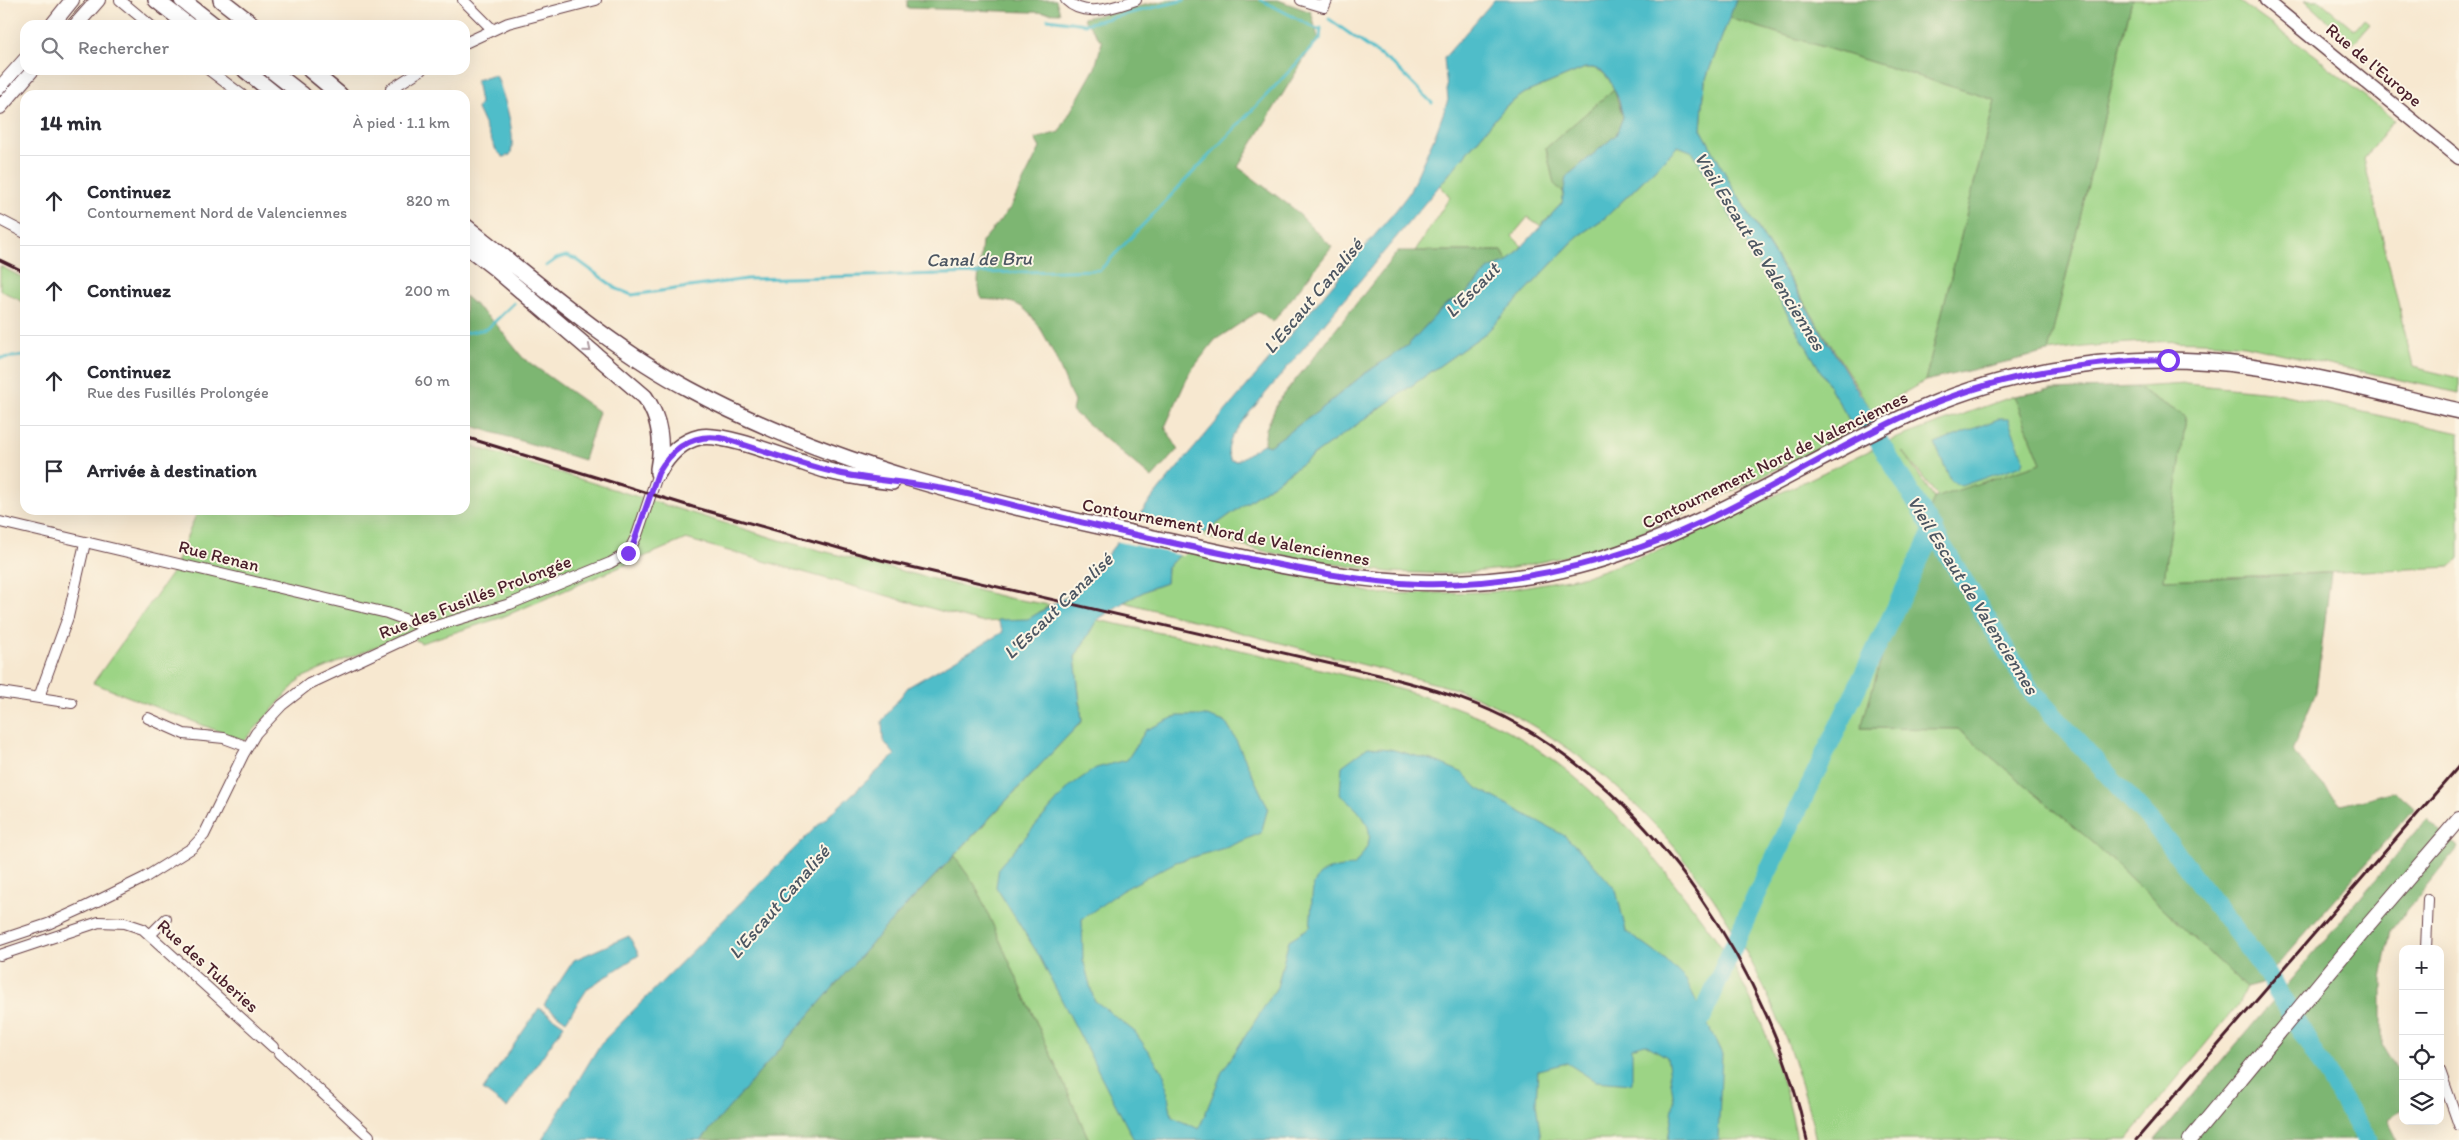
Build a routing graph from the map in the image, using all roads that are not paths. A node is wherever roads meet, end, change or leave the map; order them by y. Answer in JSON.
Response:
{"nodes":[{"id":1,"x":72,"y":0,"type":"edge"},
{"id":2,"x":98,"y":0,"type":"edge"},
{"id":3,"x":120,"y":0,"type":"edge"},
{"id":4,"x":156,"y":0,"type":"edge"},
{"id":5,"x":182,"y":0,"type":"edge"},
{"id":6,"x":221,"y":0,"type":"edge"},
{"id":7,"x":463,"y":0,"type":"edge"},
{"id":8,"x":596,"y":0,"type":"edge"},
{"id":9,"x":1066,"y":0,"type":"edge"},
{"id":10,"x":1136,"y":0,"type":"edge"},
{"id":11,"x":1301,"y":0,"type":"edge"},
{"id":12,"x":2266,"y":0,"type":"edge"},
{"id":13,"x":1325,"y":4,"type":"edge"},
{"id":14,"x":56,"y":20,"type":"edge"},
{"id":15,"x":80,"y":20,"type":"edge"},
{"id":16,"x":144,"y":20,"type":"edge"},
{"id":17,"x":182,"y":20,"type":"edge"},
{"id":18,"x":208,"y":20,"type":"edge"},
{"id":19,"x":247,"y":20,"type":"edge"},
{"id":20,"x":492,"y":29,"type":"junction"},
{"id":21,"x":470,"y":40,"type":"edge"},
{"id":22,"x":20,"y":66,"type":"edge"},
{"id":23,"x":28,"y":75,"type":"edge"},
{"id":24,"x":216,"y":75,"type":"edge"},
{"id":25,"x":251,"y":75,"type":"edge"},
{"id":26,"x":277,"y":75,"type":"edge"},
{"id":27,"x":316,"y":75,"type":"edge"},
{"id":28,"x":413,"y":75,"type":"edge"},
{"id":29,"x":0,"y":88,"type":"edge"},
{"id":30,"x":391,"y":88,"type":"dead end"},
{"id":31,"x":235,"y":90,"type":"edge"},
{"id":32,"x":270,"y":90,"type":"edge"},
{"id":33,"x":297,"y":90,"type":"edge"},
{"id":34,"x":334,"y":90,"type":"edge"},
{"id":35,"x":0,"y":107,"type":"edge"},
{"id":36,"x":2459,"y":158,"type":"edge"},
{"id":37,"x":0,"y":220,"type":"edge"},
{"id":38,"x":20,"y":230,"type":"edge"},
{"id":39,"x":470,"y":230,"type":"edge"},
{"id":40,"x":470,"y":249,"type":"edge"},
{"id":41,"x":498,"y":272,"type":"junction"},
{"id":42,"x":643,"y":362,"type":"junction"},
{"id":43,"x":2459,"y":411,"type":"edge"},
{"id":44,"x":658,"y":473,"type":"junction"},
{"id":45,"x":952,"y":491,"type":"junction"},
{"id":46,"x":0,"y":522,"type":"edge"},
{"id":47,"x":85,"y":543,"type":"junction"},
{"id":48,"x":430,"y":628,"type":"junction"},
{"id":49,"x":0,"y":692,"type":"edge"},
{"id":50,"x":39,"y":697,"type":"junction"},
{"id":51,"x":72,"y":703,"type":"dead end"},
{"id":52,"x":148,"y":718,"type":"dead end"},
{"id":53,"x":248,"y":747,"type":"junction"},
{"id":54,"x":2459,"y":819,"type":"edge"},
{"id":55,"x":2428,"y":899,"type":"dead end"},
{"id":56,"x":166,"y":919,"type":"dead end"},
{"id":57,"x":150,"y":935,"type":"junction"},
{"id":58,"x":0,"y":940,"type":"edge"},
{"id":59,"x":2426,"y":945,"type":"edge"},
{"id":60,"x":0,"y":955,"type":"edge"},
{"id":61,"x":2443,"y":1080,"type":"edge"},
{"id":62,"x":2459,"y":1125,"type":"edge"},
{"id":63,"x":369,"y":1136,"type":"dead end"},
{"id":64,"x":2190,"y":1140,"type":"edge"}],
"edges":[{"from":1,"to":14,"type":"main road"},
{"from":2,"to":15,"type":"main road"},
{"from":3,"to":16,"type":"street"},
{"from":4,"to":17,"type":"main road"},
{"from":5,"to":18,"type":"main road"},
{"from":6,"to":19,"type":"main road"},
{"from":7,"to":20,"type":"street"},
{"from":8,"to":20,"type":"street"},
{"from":9,"to":10,"type":"street"},
{"from":11,"to":13,"type":"street"},
{"from":12,"to":36,"type":"street","name":"Rue de l'Europe"},
{"from":20,"to":21,"type":"street"},
{"from":22,"to":29,"type":"main road"},
{"from":23,"to":35,"type":"main road"},
{"from":24,"to":31,"type":"street"},
{"from":25,"to":32,"type":"main road"},
{"from":26,"to":33,"type":"main road"},
{"from":27,"to":34,"type":"main road"},
{"from":28,"to":30,"type":"street"},
{"from":37,"to":38,"type":"street"},
{"from":39,"to":42,"type":"main road","name":"Contournement Nord de Valenciennes"},
{"from":40,"to":41,"type":"main road"},
{"from":41,"to":42,"type":"main road"},
{"from":41,"to":44,"type":"main road","one_way":true},
{"from":42,"to":45,"type":"main road","name":"Contournement Nord de Valenciennes"},
{"from":43,"to":45,"type":"main road","name":"Contournement Nord de Valenciennes"},
{"from":44,"to":45,"type":"main road"},
{"from":44,"to":48,"type":"street","name":"Rue des Fusillés Prolongée"},
{"from":46,"to":47,"type":"street","name":"Rue Renan"},
{"from":47,"to":48,"type":"street","name":"Rue Renan"},
{"from":47,"to":50,"type":"street"},
{"from":48,"to":53,"type":"street","name":"Rue des Fusillés Prolongée"},
{"from":49,"to":50,"type":"street"},
{"from":50,"to":51,"type":"street"},
{"from":52,"to":53,"type":"street"},
{"from":53,"to":58,"type":"street","name":"Rue des Fusillés Prolongée"},
{"from":54,"to":64,"type":"main road"},
{"from":55,"to":59,"type":"street"},
{"from":56,"to":57,"type":"street"},
{"from":57,"to":60,"type":"street","name":"Rue des Tuberies"},
{"from":57,"to":63,"type":"street","name":"Rue des Tuberies"},
{"from":61,"to":62,"type":"street"}]}
